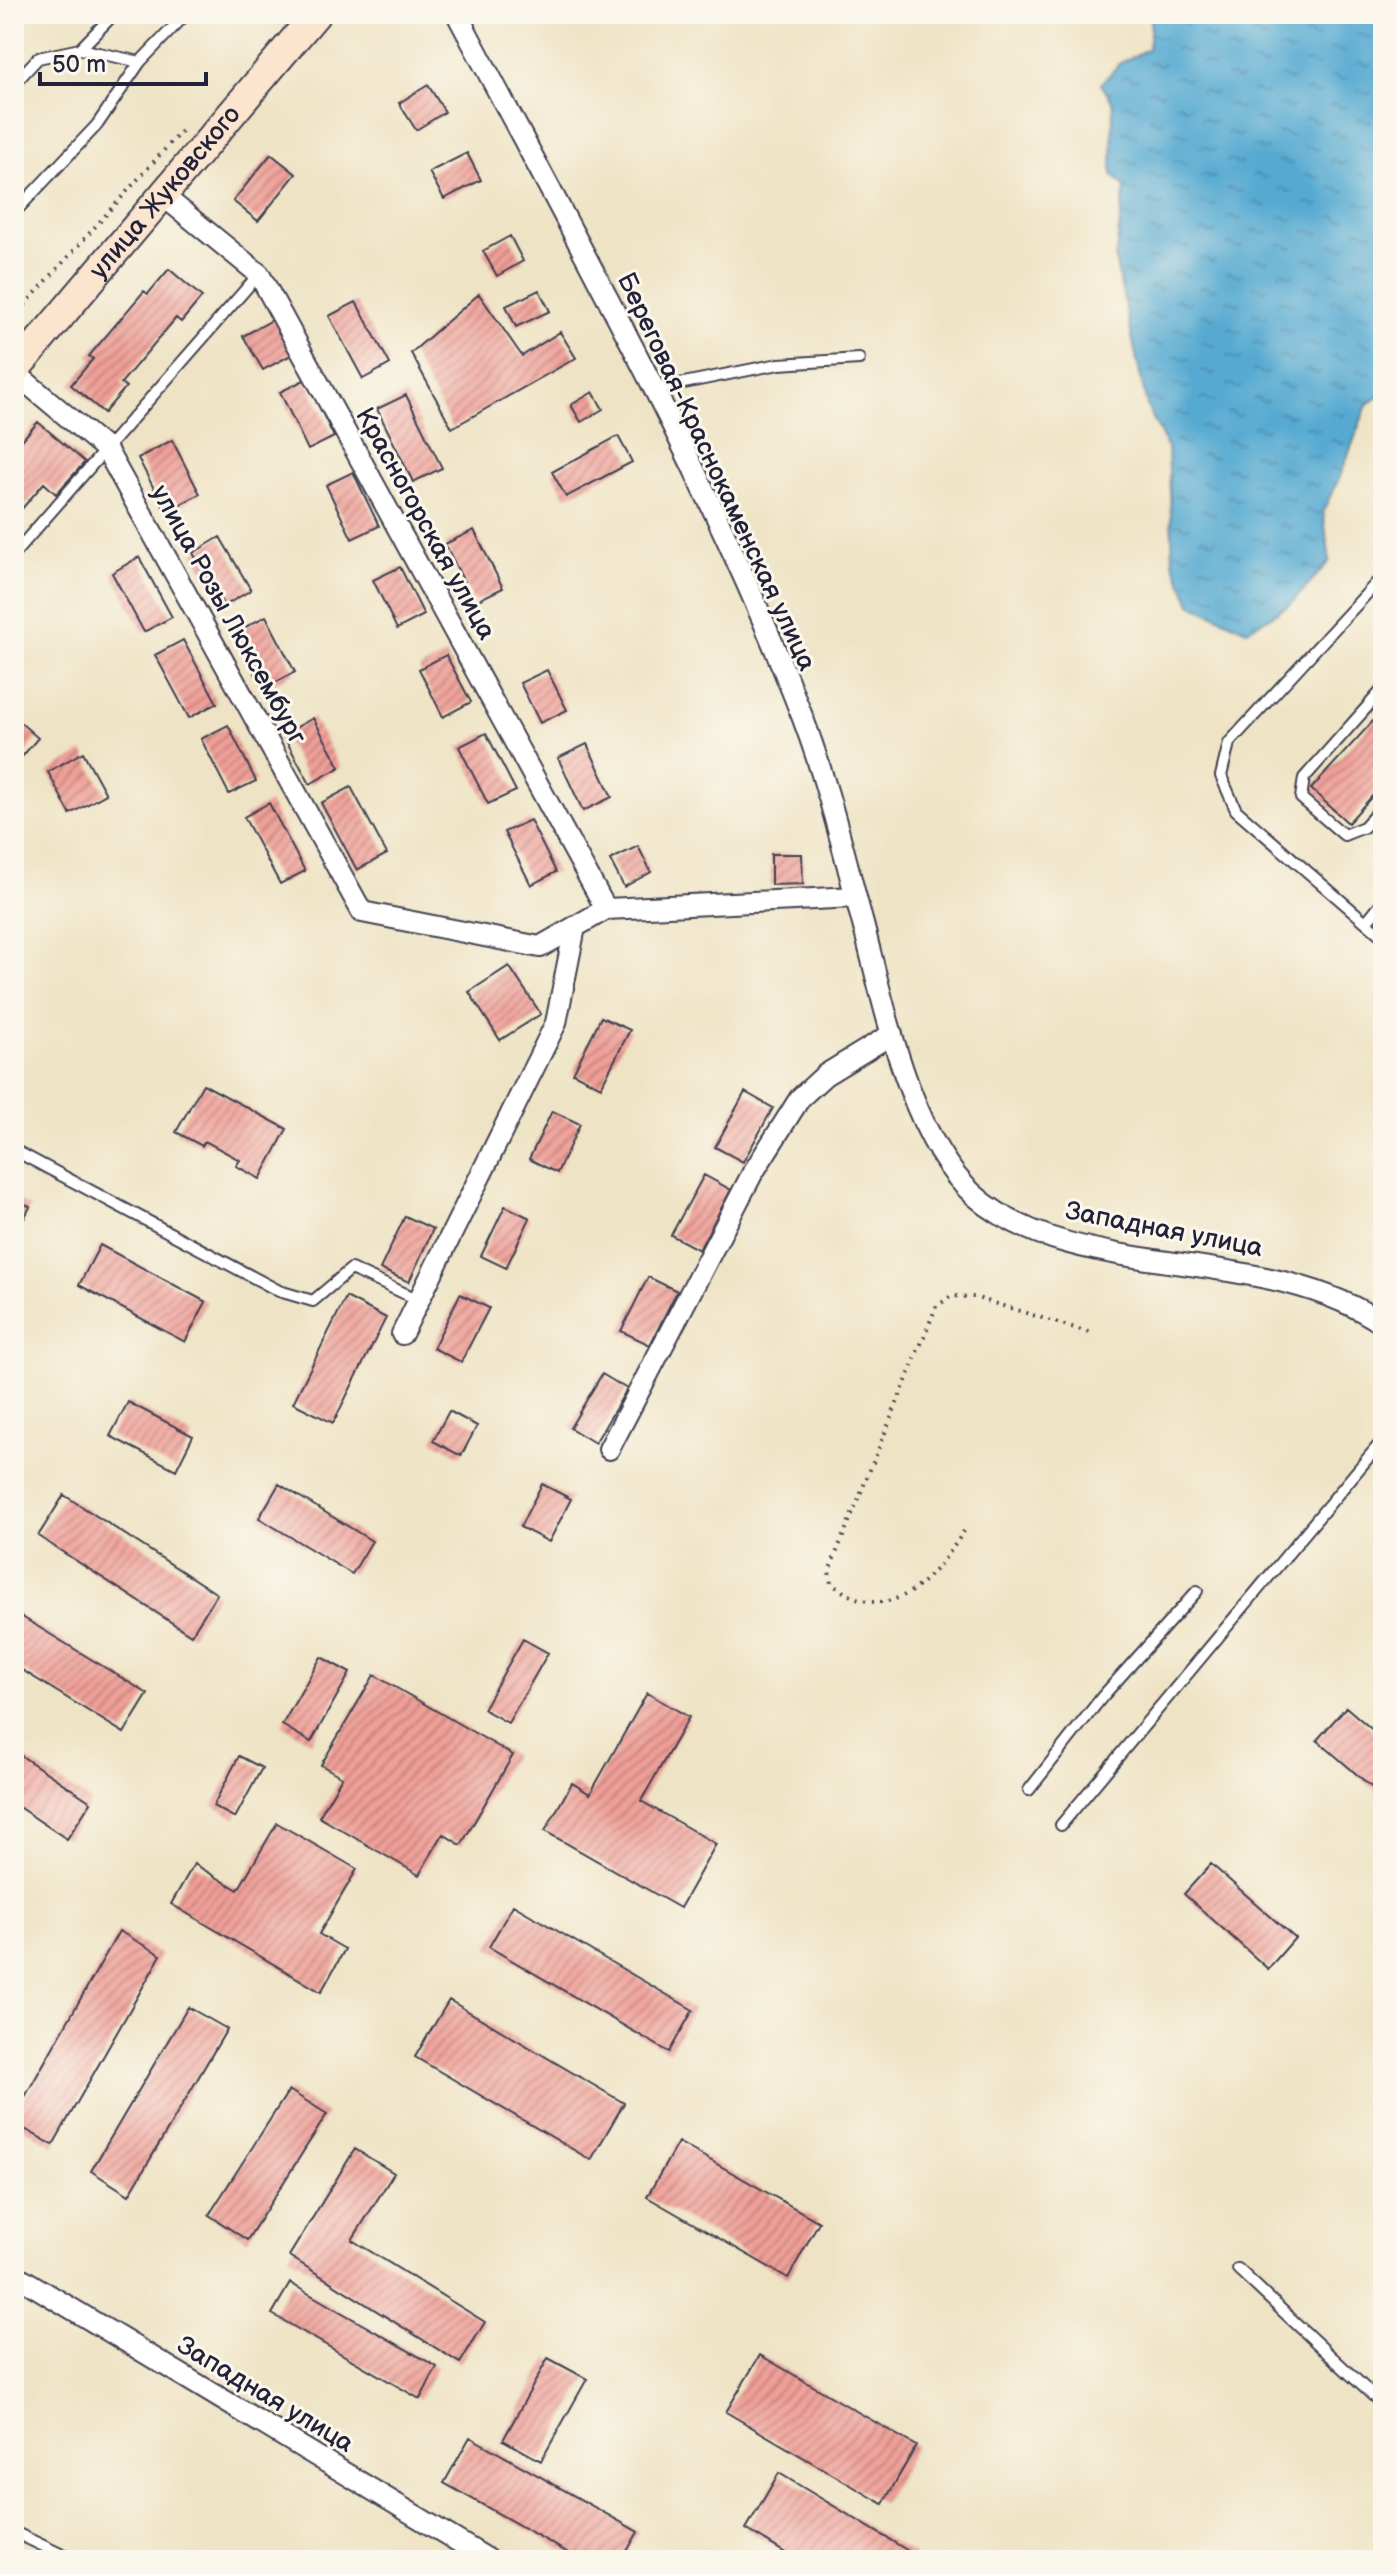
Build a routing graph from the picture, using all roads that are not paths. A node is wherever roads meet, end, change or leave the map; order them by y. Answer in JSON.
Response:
{"nodes":[{"id":1,"x":114,"y":14,"type":"edge"},
{"id":2,"x":186,"y":14,"type":"edge"},
{"id":3,"x":316,"y":14,"type":"edge"},
{"id":4,"x":457,"y":14,"type":"edge"},
{"id":5,"x":80,"y":49,"type":"junction"},
{"id":6,"x":140,"y":62,"type":"junction"},
{"id":7,"x":14,"y":84,"type":"edge"},
{"id":8,"x":161,"y":194,"type":"junction"},
{"id":9,"x":14,"y":213,"type":"edge"},
{"id":10,"x":259,"y":274,"type":"junction"},
{"id":11,"x":859,"y":359,"type":"dead end"},
{"id":12,"x":14,"y":371,"type":"edge"},
{"id":13,"x":654,"y":389,"type":"junction"},
{"id":14,"x":106,"y":449,"type":"junction"},
{"id":15,"x":14,"y":554,"type":"edge"},
{"id":16,"x":1383,"y":576,"type":"edge"},
{"id":17,"x":1383,"y":689,"type":"edge"},
{"id":18,"x":1383,"y":806,"type":"edge"},
{"id":19,"x":855,"y":897,"type":"junction"},
{"id":20,"x":1383,"y":901,"type":"edge"},
{"id":21,"x":606,"y":909,"type":"junction"},
{"id":22,"x":1366,"y":922,"type":"junction"},
{"id":23,"x":575,"y":927,"type":"junction"},
{"id":24,"x":1383,"y":937,"type":"edge"},
{"id":25,"x":892,"y":1034,"type":"junction"},
{"id":26,"x":14,"y":1150,"type":"edge"},
{"id":27,"x":419,"y":1300,"type":"junction"},
{"id":28,"x":1383,"y":1324,"type":"edge"},
{"id":29,"x":402,"y":1334,"type":"dead end"},
{"id":30,"x":1383,"y":1440,"type":"edge"},
{"id":31,"x":609,"y":1449,"type":"dead end"},
{"id":32,"x":1197,"y":1591,"type":"dead end"},
{"id":33,"x":1029,"y":1790,"type":"dead end"},
{"id":34,"x":1061,"y":1825,"type":"dead end"},
{"id":35,"x":1238,"y":2269,"type":"dead end"},
{"id":36,"x":14,"y":2274,"type":"edge"},
{"id":37,"x":1383,"y":2405,"type":"edge"},
{"id":38,"x":14,"y":2532,"type":"edge"},
{"id":39,"x":73,"y":2560,"type":"edge"},
{"id":40,"x":489,"y":2560,"type":"edge"}],
"edges":[{"from":1,"to":5,"type":"lane"},
{"from":2,"to":6,"type":"lane"},
{"from":3,"to":8,"type":"street","name":"улица Жуковского"},
{"from":4,"to":13,"type":"street","name":"Береговая-Краснокаменская улица"},
{"from":5,"to":6,"type":"lane"},
{"from":5,"to":7,"type":"lane"},
{"from":6,"to":9,"type":"lane"},
{"from":8,"to":10,"type":"street","name":"Красногорская улица"},
{"from":8,"to":12,"type":"street","name":"улица Жуковского"},
{"from":10,"to":14,"type":"lane"},
{"from":10,"to":21,"type":"street","name":"Красногорская улица"},
{"from":11,"to":13,"type":"lane"},
{"from":12,"to":14,"type":"street","name":"улица Розы Люксембург"},
{"from":13,"to":19,"type":"street","name":"Береговая-Краснокаменская улица"},
{"from":14,"to":15,"type":"lane"},
{"from":14,"to":23,"type":"street","name":"улица Розы Люксембург"},
{"from":16,"to":22,"type":"lane"},
{"from":17,"to":18,"type":"lane"},
{"from":19,"to":21,"type":"street"},
{"from":19,"to":25,"type":"street","name":"Береговая-Краснокаменская улица"},
{"from":20,"to":22,"type":"lane"},
{"from":21,"to":23,"type":"street"},
{"from":22,"to":24,"type":"lane"},
{"from":23,"to":27,"type":"street"},
{"from":25,"to":28,"type":"street","name":"Западная улица"},
{"from":25,"to":31,"type":"street"},
{"from":26,"to":27,"type":"lane"},
{"from":27,"to":29,"type":"street"},
{"from":30,"to":34,"type":"lane"},
{"from":32,"to":33,"type":"lane"},
{"from":35,"to":37,"type":"lane"},
{"from":36,"to":40,"type":"street","name":"Западная улица"},
{"from":38,"to":39,"type":"lane"}]}
